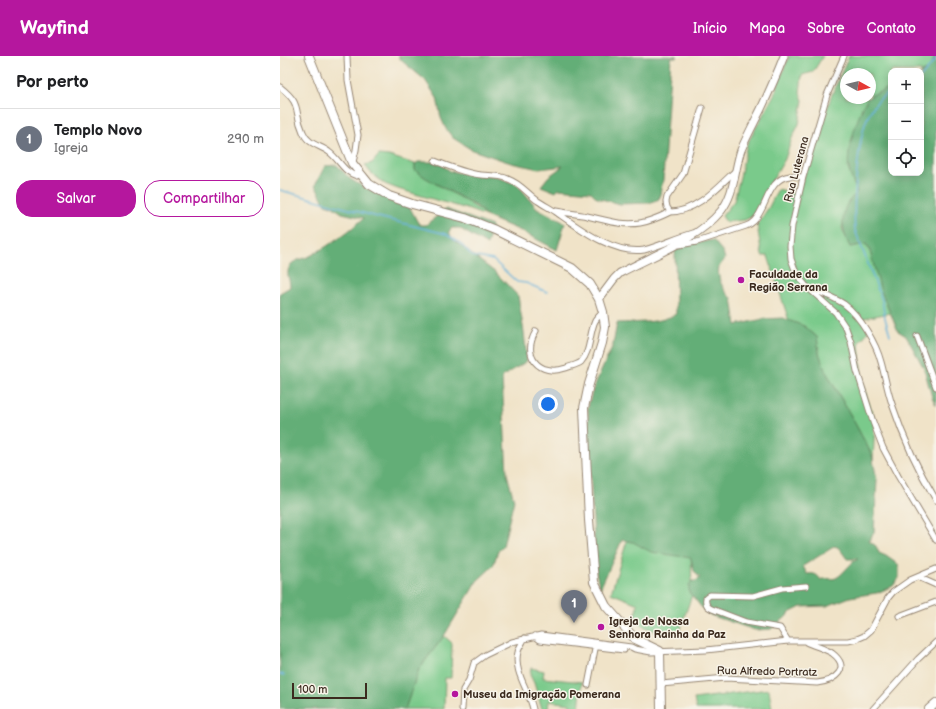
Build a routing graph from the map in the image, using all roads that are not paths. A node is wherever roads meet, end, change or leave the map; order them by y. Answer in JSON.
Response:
{"nodes":[{"id":1,"x":309,"y":56,"type":"edge"},
{"id":2,"x":347,"y":56,"type":"edge"},
{"id":3,"x":784,"y":56,"type":"edge"},
{"id":4,"x":844,"y":56,"type":"edge"},
{"id":5,"x":280,"y":87,"type":"edge"},
{"id":6,"x":702,"y":108,"type":"dead end"},
{"id":7,"x":435,"y":161,"type":"dead end"},
{"id":8,"x":352,"y":164,"type":"junction"},
{"id":9,"x":737,"y":170,"type":"junction"},
{"id":10,"x":360,"y":174,"type":"junction"},
{"id":11,"x":803,"y":177,"type":"junction"},
{"id":12,"x":555,"y":211,"type":"junction"},
{"id":13,"x":670,"y":212,"type":"junction"},
{"id":14,"x":697,"y":231,"type":"junction"},
{"id":15,"x":675,"y":246,"type":"junction"},
{"id":16,"x":807,"y":288,"type":"junction"},
{"id":17,"x":600,"y":299,"type":"junction"},
{"id":18,"x":603,"y":312,"type":"junction"},
{"id":19,"x":536,"y":331,"type":"dead end"},
{"id":20,"x":917,"y":336,"type":"dead end"},
{"id":21,"x":936,"y":387,"type":"edge"},
{"id":22,"x":936,"y":500,"type":"edge"},
{"id":23,"x":936,"y":540,"type":"edge"},
{"id":24,"x":936,"y":569,"type":"edge"},
{"id":25,"x":918,"y":577,"type":"junction"},
{"id":26,"x":936,"y":585,"type":"edge"},
{"id":27,"x":806,"y":586,"type":"dead end"},
{"id":28,"x":936,"y":602,"type":"edge"},
{"id":29,"x":900,"y":616,"type":"dead end"},
{"id":30,"x":525,"y":638,"type":"junction"},
{"id":31,"x":803,"y":640,"type":"junction"},
{"id":32,"x":788,"y":641,"type":"junction"},
{"id":33,"x":936,"y":642,"type":"edge"},
{"id":34,"x":596,"y":645,"type":"junction"},
{"id":35,"x":660,"y":651,"type":"junction"},
{"id":36,"x":661,"y":684,"type":"junction"},
{"id":37,"x":588,"y":685,"type":"dead end"},
{"id":38,"x":936,"y":703,"type":"edge"},
{"id":39,"x":462,"y":709,"type":"edge"},
{"id":40,"x":532,"y":709,"type":"edge"},
{"id":41,"x":661,"y":709,"type":"edge"},
{"id":42,"x":873,"y":709,"type":"edge"},
{"id":43,"x":929,"y":709,"type":"edge"}],
"edges":[{"from":1,"to":8,"type":"main road"},
{"from":2,"to":8,"type":"street"},
{"from":3,"to":9,"type":"street"},
{"from":4,"to":11,"type":"street","name":"Rua Luterana"},
{"from":5,"to":10,"type":"street"},
{"from":6,"to":13,"type":"street"},
{"from":7,"to":12,"type":"street"},
{"from":8,"to":10,"type":"main road"},
{"from":9,"to":13,"type":"street"},
{"from":9,"to":14,"type":"street"},
{"from":10,"to":17,"type":"main road"},
{"from":11,"to":15,"type":"street"},
{"from":11,"to":16,"type":"street","name":"Rua Luterana"},
{"from":12,"to":13,"type":"street"},
{"from":12,"to":14,"type":"street"},
{"from":14,"to":15,"type":"street"},
{"from":15,"to":17,"type":"street"},
{"from":16,"to":22,"type":"street"},
{"from":16,"to":23,"type":"street","name":"Rua Luterana"},
{"from":17,"to":18,"type":"main road"},
{"from":18,"to":19,"type":"street"},
{"from":18,"to":35,"type":"main road"},
{"from":20,"to":21,"type":"street"},
{"from":24,"to":25,"type":"street"},
{"from":25,"to":26,"type":"street"},
{"from":25,"to":31,"type":"street"},
{"from":27,"to":32,"type":"street"},
{"from":28,"to":29,"type":"street"},
{"from":30,"to":34,"type":"street"},
{"from":30,"to":39,"type":"street"},
{"from":30,"to":40,"type":"street"},
{"from":31,"to":32,"type":"street"},
{"from":31,"to":36,"type":"street","name":"Rua Alfredo Portratz"},
{"from":32,"to":35,"type":"street"},
{"from":33,"to":42,"type":"street"},
{"from":34,"to":35,"type":"street"},
{"from":34,"to":37,"type":"street"},
{"from":35,"to":36,"type":"main road"},
{"from":36,"to":41,"type":"main road"},
{"from":38,"to":43,"type":"main road"}]}
